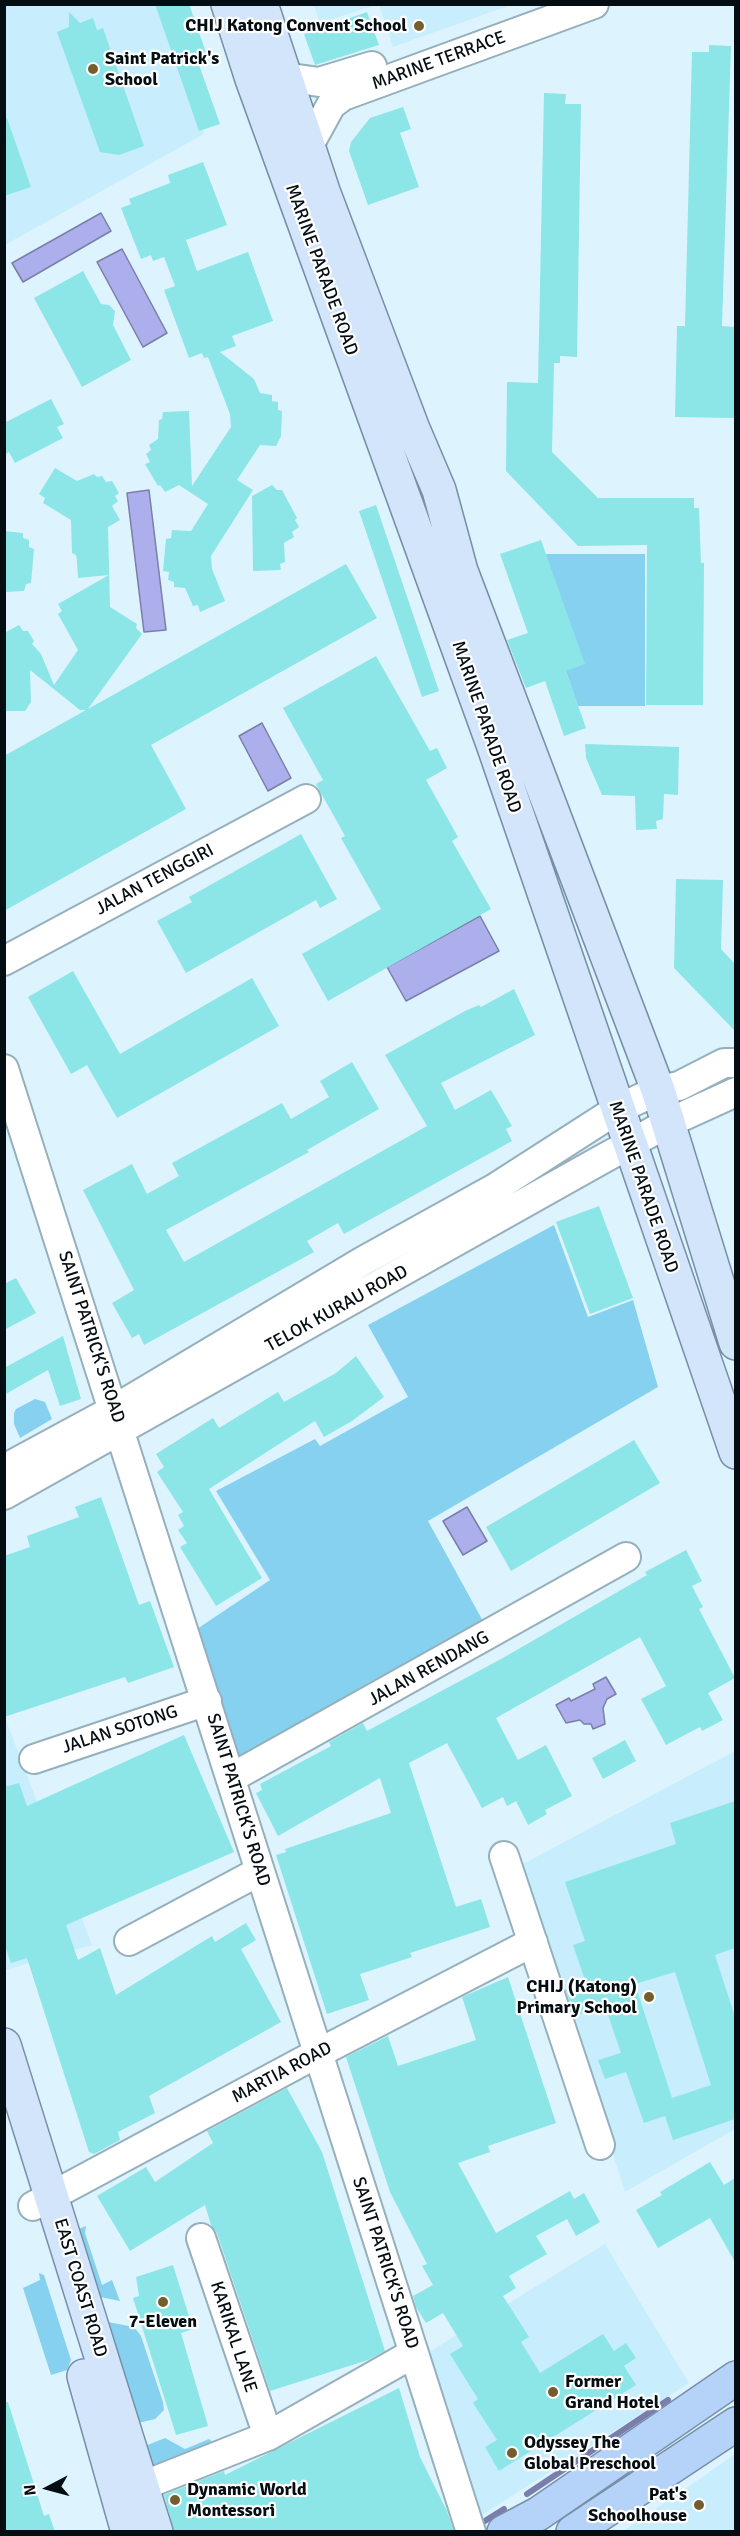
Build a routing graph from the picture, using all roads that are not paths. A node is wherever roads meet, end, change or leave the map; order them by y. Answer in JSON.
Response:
{"nodes":[{"id":1,"x":228,"y":4,"type":"edge"},
{"id":2,"x":261,"y":4,"type":"edge"},
{"id":3,"x":538,"y":4,"type":"edge"},
{"id":4,"x":594,"y":4,"type":"edge"},
{"id":5,"x":284,"y":77,"type":"junction"},
{"id":6,"x":308,"y":147,"type":"junction"},
{"id":7,"x":306,"y":799,"type":"dead end"},
{"id":8,"x":4,"y":961,"type":"edge"},
{"id":9,"x":735,"y":1063,"type":"edge"},
{"id":10,"x":4,"y":1069,"type":"edge"},
{"id":11,"x":658,"y":1090,"type":"junction"},
{"id":12,"x":735,"y":1092,"type":"edge"},
{"id":13,"x":618,"y":1109,"type":"junction"},
{"id":14,"x":668,"y":1123,"type":"junction"},
{"id":15,"x":631,"y":1144,"type":"junction"},
{"id":16,"x":735,"y":1343,"type":"edge"},
{"id":17,"x":117,"y":1420,"type":"junction"},
{"id":18,"x":735,"y":1452,"type":"edge"},
{"id":19,"x":4,"y":1469,"type":"edge"},
{"id":20,"x":4,"y":1495,"type":"edge"},
{"id":21,"x":626,"y":1557,"type":"dead end"},
{"id":22,"x":207,"y":1701,"type":"junction"},
{"id":23,"x":34,"y":1759,"type":"dead end"},
{"id":24,"x":231,"y":1778,"type":"junction"},
{"id":25,"x":504,"y":1856,"type":"dead end"},
{"id":26,"x":260,"y":1871,"type":"junction"},
{"id":27,"x":129,"y":1941,"type":"dead end"},
{"id":28,"x":533,"y":1942,"type":"junction"},
{"id":29,"x":4,"y":2045,"type":"edge"},
{"id":30,"x":318,"y":2053,"type":"junction"},
{"id":31,"x":4,"y":2116,"type":"edge"},
{"id":32,"x":600,"y":2145,"type":"dead end"},
{"id":33,"x":42,"y":2202,"type":"junction"},
{"id":34,"x":201,"y":2238,"type":"dead end"},
{"id":35,"x":414,"y":2353,"type":"junction"},
{"id":36,"x":735,"y":2378,"type":"edge"},
{"id":37,"x":735,"y":2424,"type":"edge"},
{"id":38,"x":268,"y":2436,"type":"junction"},
{"id":39,"x":129,"y":2491,"type":"junction"},
{"id":40,"x":128,"y":2532,"type":"edge"},
{"id":41,"x":156,"y":2532,"type":"edge"},
{"id":42,"x":471,"y":2532,"type":"edge"},
{"id":43,"x":504,"y":2532,"type":"edge"},
{"id":44,"x":573,"y":2532,"type":"edge"}],
"edges":[{"from":1,"to":13,"type":"main road","name":"MARINE PARADE ROAD"},
{"from":2,"to":5,"type":"main road","name":"MARINE PARADE ROAD"},
{"from":3,"to":5,"type":"street","name":"MARINE TERRACE"},
{"from":4,"to":6,"type":"street","name":"MARINE TERRACE"},
{"from":5,"to":6,"type":"main road","name":"MARINE PARADE ROAD"},
{"from":6,"to":11,"type":"main road","name":"MARINE PARADE ROAD"},
{"from":7,"to":8,"type":"street","name":"JALAN TENGGIRI"},
{"from":9,"to":11,"type":"street","name":"TELOK KURAU ROAD"},
{"from":10,"to":17,"type":"street","name":"SAINT PATRICK'S ROAD"},
{"from":11,"to":13,"type":"street","name":"TELOK KURAU ROAD"},
{"from":11,"to":14,"type":"main road","name":"MARINE PARADE ROAD"},
{"from":12,"to":14,"type":"street","name":"TELOK KURAU ROAD"},
{"from":13,"to":15,"type":"main road","name":"MARINE PARADE ROAD"},
{"from":13,"to":17,"type":"street","name":"TELOK KURAU ROAD"},
{"from":14,"to":15,"type":"street","name":"TELOK KURAU ROAD"},
{"from":14,"to":16,"type":"main road","name":"MARINE PARADE ROAD"},
{"from":15,"to":17,"type":"street","name":"TELOK KURAU ROAD"},
{"from":15,"to":18,"type":"main road","name":"MARINE PARADE ROAD"},
{"from":17,"to":19,"type":"street","name":"TELOK KURAU ROAD"},
{"from":17,"to":20,"type":"street","name":"TELOK KURAU ROAD"},
{"from":17,"to":22,"type":"street","name":"SAINT PATRICK'S ROAD"},
{"from":21,"to":24,"type":"street","name":"JALAN RENDANG"},
{"from":22,"to":23,"type":"street","name":"JALAN SOTONG"},
{"from":22,"to":24,"type":"street","name":"SAINT PATRICK'S ROAD"},
{"from":24,"to":26,"type":"street","name":"SAINT PATRICK'S ROAD"},
{"from":25,"to":28,"type":"street"},
{"from":26,"to":27,"type":"street"},
{"from":26,"to":30,"type":"street","name":"SAINT PATRICK'S ROAD"},
{"from":28,"to":30,"type":"street","name":"MARTIA ROAD"},
{"from":28,"to":32,"type":"street"},
{"from":29,"to":33,"type":"main road","name":"EAST COAST ROAD"},
{"from":30,"to":33,"type":"street","name":"MARTIA ROAD"},
{"from":30,"to":35,"type":"street","name":"SAINT PATRICK'S ROAD"},
{"from":31,"to":33,"type":"main road","name":"EAST COAST ROAD"},
{"from":33,"to":39,"type":"main road","name":"EAST COAST ROAD"},
{"from":34,"to":38,"type":"street","name":"KARIKAL LANE"},
{"from":35,"to":38,"type":"street"},
{"from":35,"to":42,"type":"street","name":"SAINT PATRICK'S ROAD"},
{"from":36,"to":43,"type":"highway"},
{"from":37,"to":44,"type":"highway"},
{"from":38,"to":39,"type":"street"},
{"from":39,"to":40,"type":"main road","name":"EAST COAST ROAD"},
{"from":39,"to":41,"type":"main road","name":"EAST COAST ROAD"}]}
